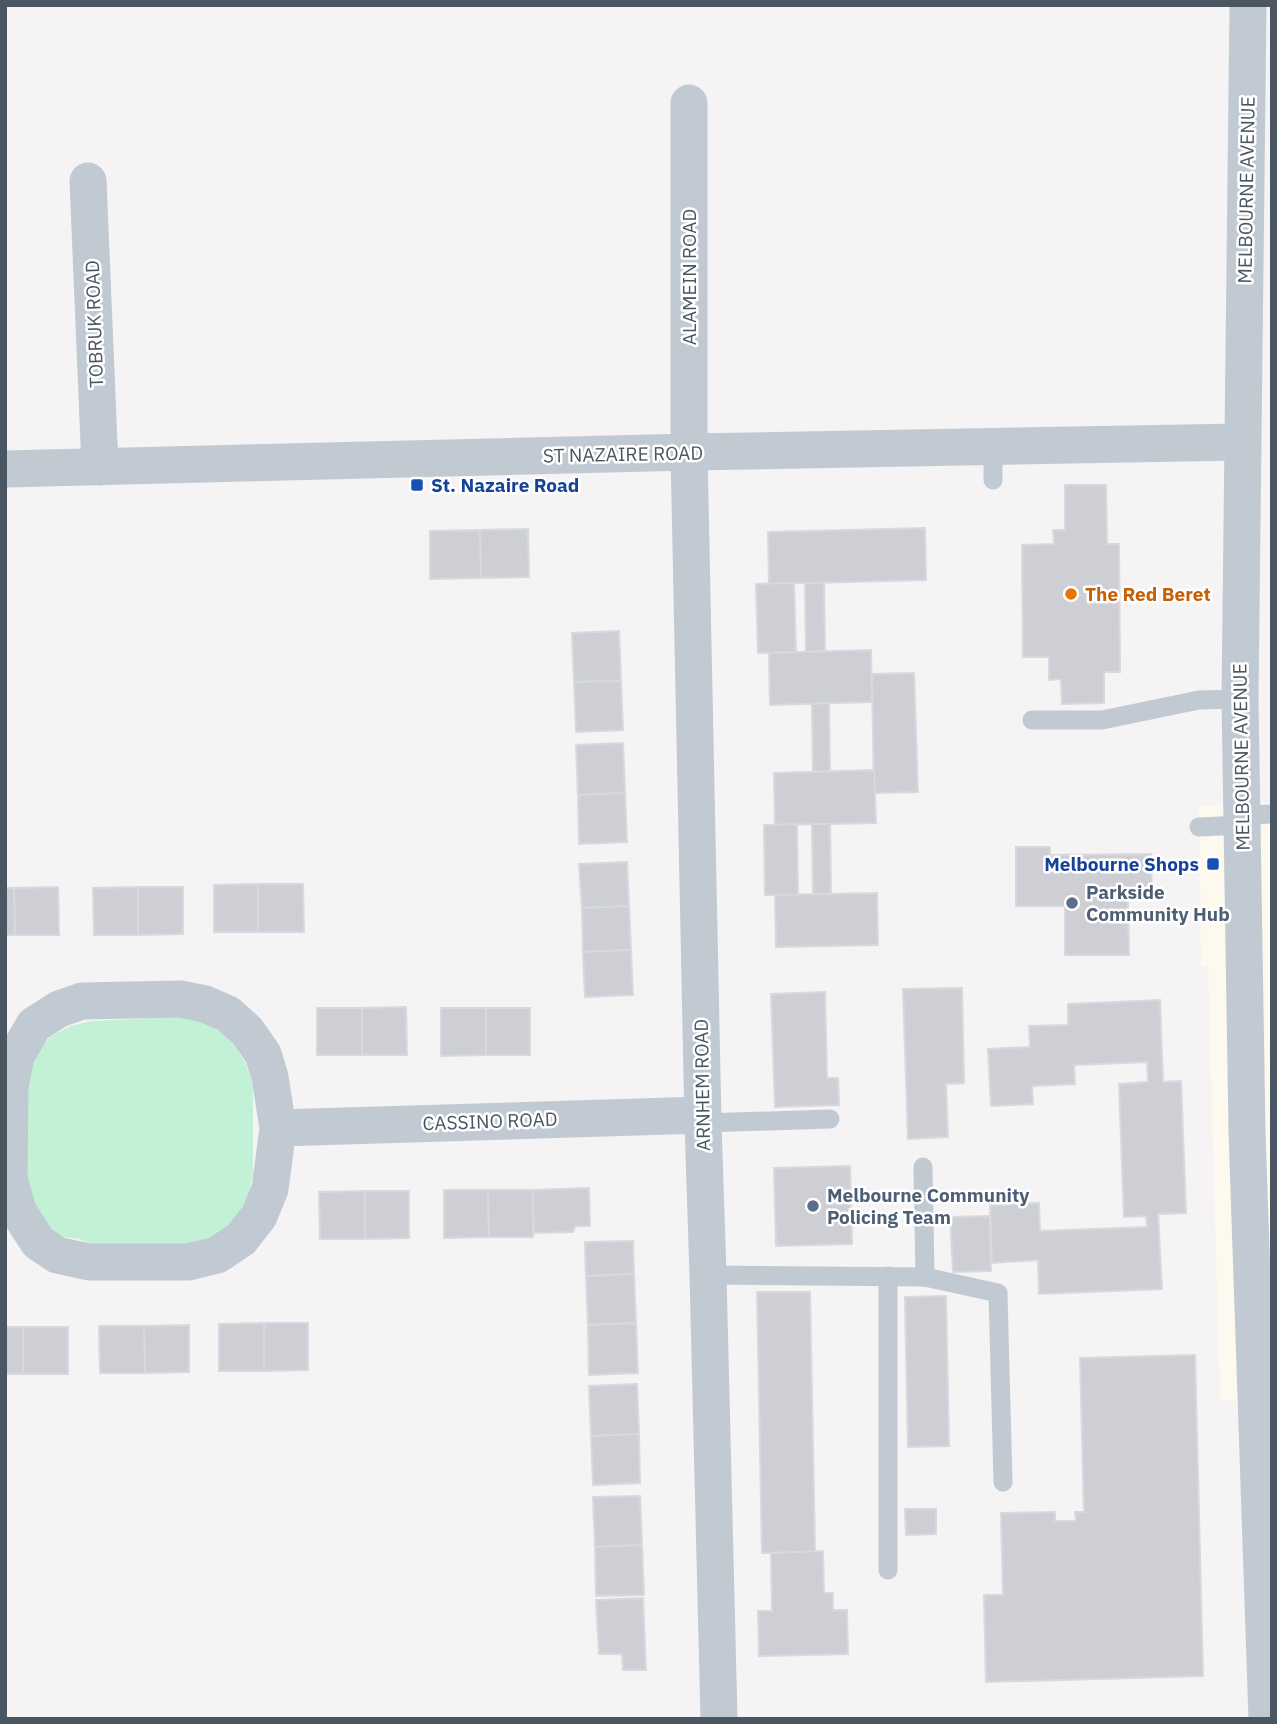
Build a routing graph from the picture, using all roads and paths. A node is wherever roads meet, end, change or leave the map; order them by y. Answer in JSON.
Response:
{"nodes":[{"id":1,"x":1248,"y":5,"type":"edge"},
{"id":2,"x":689,"y":103,"type":"dead end"},
{"id":3,"x":88,"y":181,"type":"dead end"},
{"id":4,"x":1259,"y":239,"type":"edge"},
{"id":5,"x":1241,"y":442,"type":"junction"},
{"id":6,"x":689,"y":452,"type":"junction"},
{"id":7,"x":100,"y":467,"type":"junction"},
{"id":8,"x":5,"y":469,"type":"edge"},
{"id":9,"x":1240,"y":699,"type":"junction"},
{"id":10,"x":1032,"y":720,"type":"dead end"},
{"id":11,"x":1252,"y":818,"type":"edge"},
{"id":12,"x":1199,"y":827,"type":"dead end"},
{"id":13,"x":703,"y":1119,"type":"junction"},
{"id":14,"x":830,"y":1119,"type":"dead end"},
{"id":15,"x":278,"y":1128,"type":"junction"},
{"id":16,"x":923,"y":1167,"type":"dead end"},
{"id":17,"x":708,"y":1275,"type":"junction"},
{"id":18,"x":888,"y":1276,"type":"junction"},
{"id":19,"x":925,"y":1277,"type":"junction"},
{"id":20,"x":1264,"y":1384,"type":"edge"},
{"id":21,"x":1003,"y":1482,"type":"dead end"},
{"id":22,"x":888,"y":1570,"type":"dead end"},
{"id":23,"x":719,"y":1719,"type":"edge"},
{"id":24,"x":1266,"y":1719,"type":"edge"}],
"edges":[{"from":1,"to":4,"type":"street","name":"MELBOURNE AVENUE"},
{"from":2,"to":6,"type":"street","name":"ALAMEIN ROAD"},
{"from":3,"to":7,"type":"street","name":"TOBRUK ROAD"},
{"from":4,"to":5,"type":"street","name":"MELBOURNE AVENUE"},
{"from":5,"to":6,"type":"street","name":"ST NAZAIRE ROAD"},
{"from":5,"to":9,"type":"street","name":"MELBOURNE AVENUE"},
{"from":6,"to":7,"type":"street","name":"ST NAZAIRE ROAD"},
{"from":6,"to":13,"type":"street","name":"ARNHEM ROAD"},
{"from":7,"to":8,"type":"street","name":"ST NAZAIRE ROAD"},
{"from":9,"to":10,"type":"lane"},
{"from":9,"to":11,"type":"street","name":"MELBOURNE AVENUE"},
{"from":11,"to":12,"type":"lane"},
{"from":11,"to":20,"type":"street","name":"MELBOURNE AVENUE"},
{"from":13,"to":14,"type":"lane"},
{"from":13,"to":15,"type":"street","name":"CASSINO ROAD"},
{"from":13,"to":17,"type":"street","name":"ARNHEM ROAD"},
{"from":15,"to":15,"type":"street"},
{"from":16,"to":19,"type":"lane"},
{"from":17,"to":18,"type":"lane"},
{"from":17,"to":23,"type":"street","name":"ARNHEM ROAD"},
{"from":18,"to":19,"type":"lane"},
{"from":18,"to":22,"type":"lane"},
{"from":19,"to":21,"type":"lane"},
{"from":20,"to":24,"type":"street","name":"MELBOURNE AVENUE"}]}
